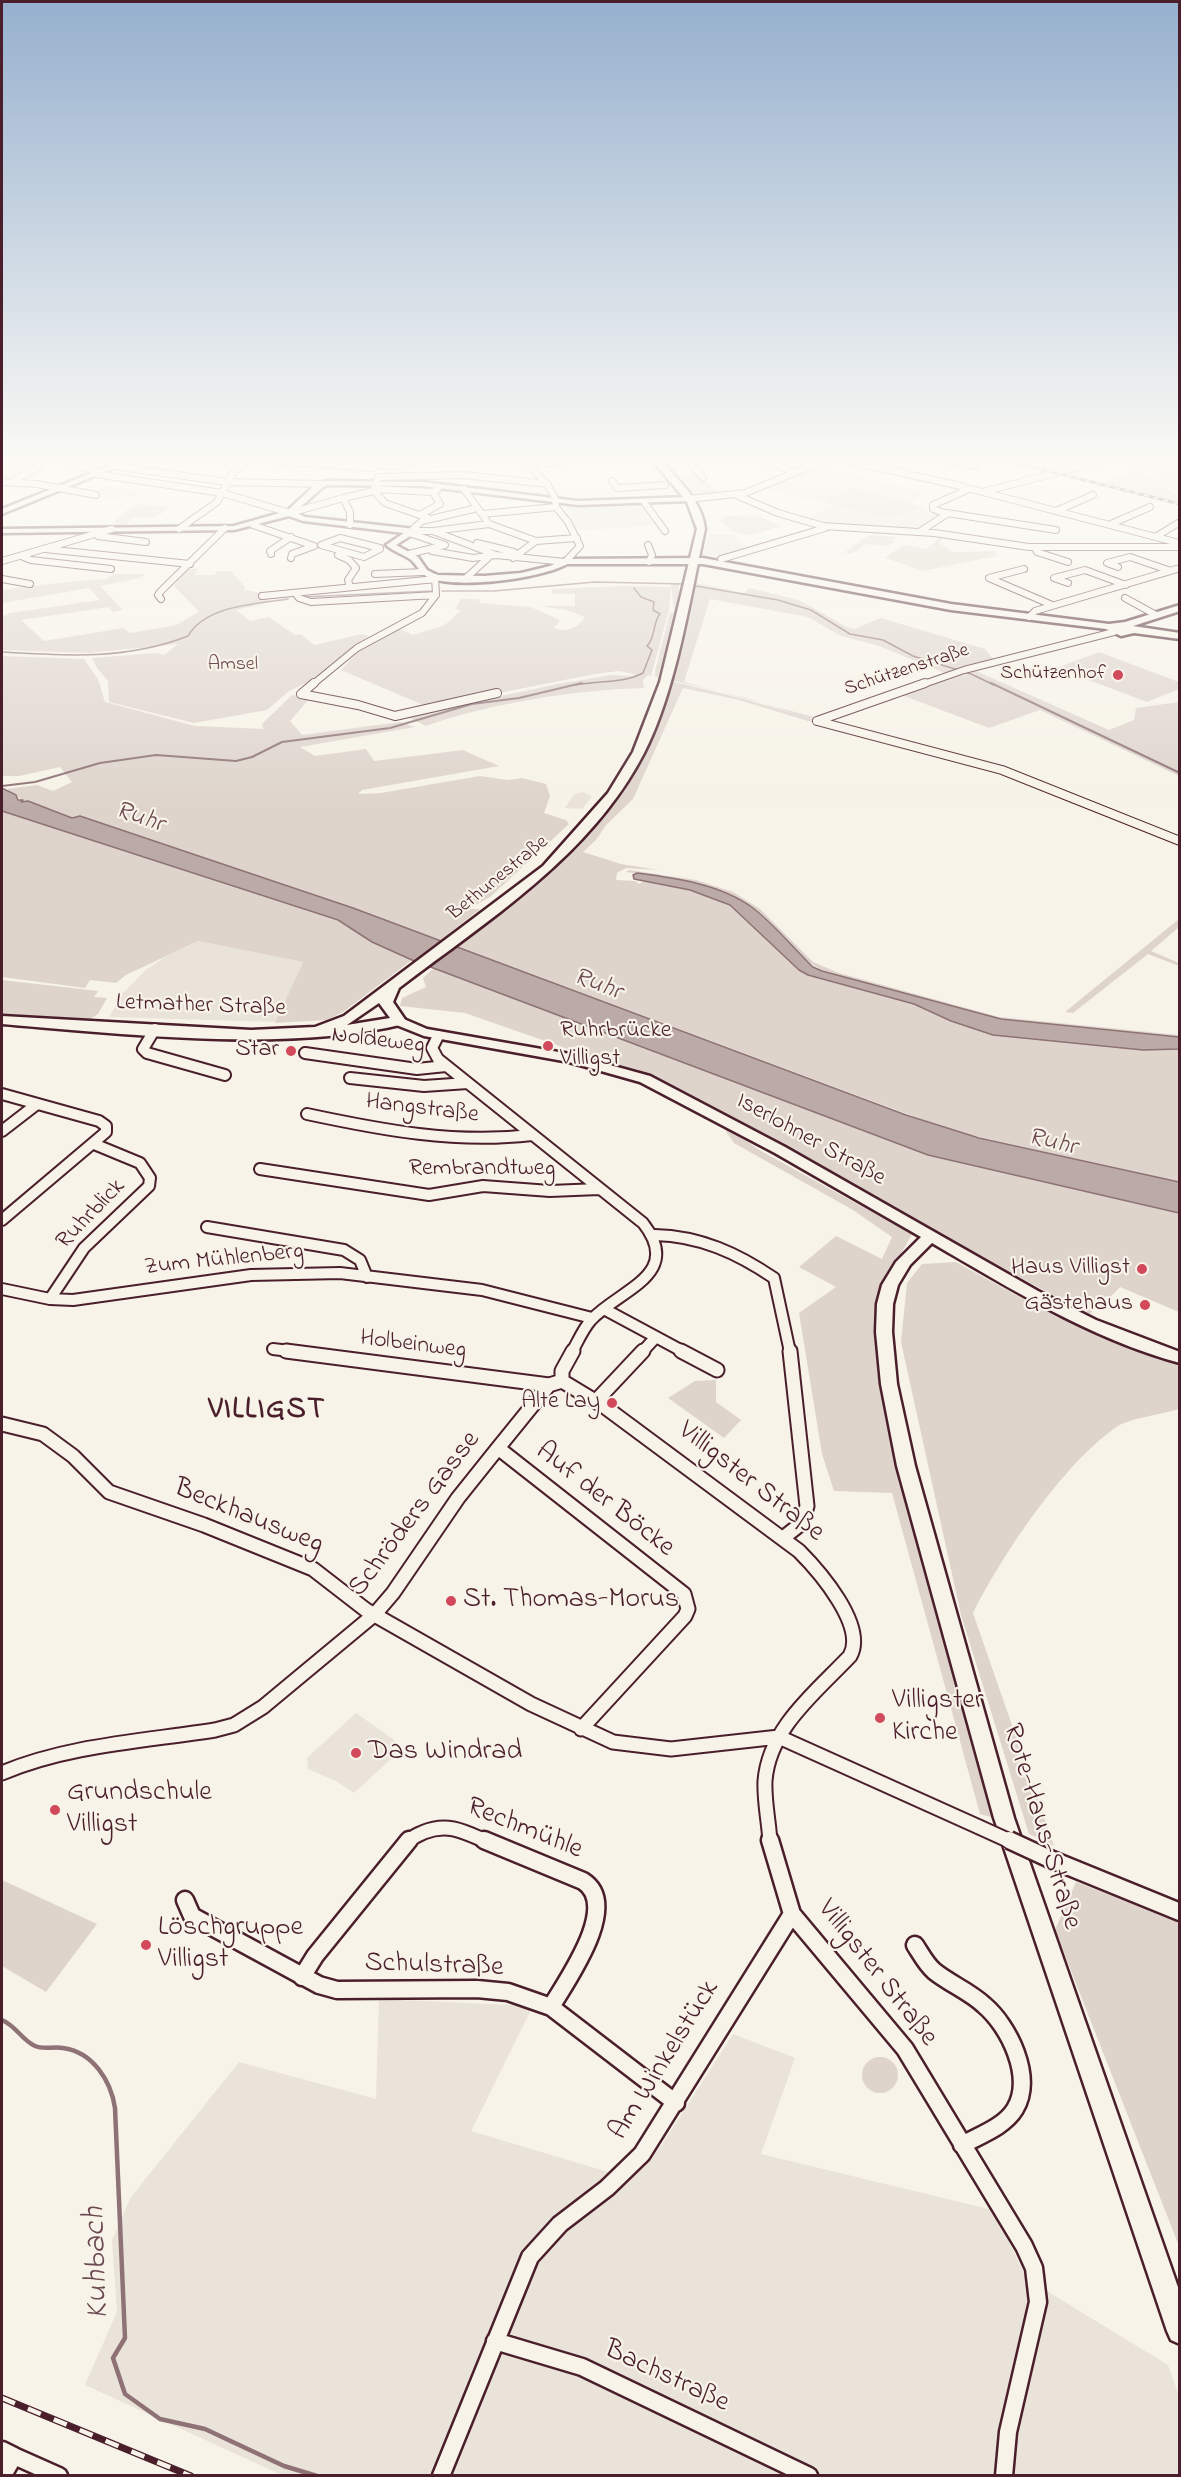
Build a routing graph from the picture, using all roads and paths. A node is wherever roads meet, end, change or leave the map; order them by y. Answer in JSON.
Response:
{"nodes":[{"id":1,"x":176,"y":577,"type":"edge"},
{"id":2,"x":350,"y":577,"type":"edge"},
{"id":3,"x":433,"y":577,"type":"edge"},
{"id":4,"x":467,"y":577,"type":"joint"},
{"id":5,"x":476,"y":577,"type":"edge"},
{"id":6,"x":689,"y":577,"type":"edge"},
{"id":7,"x":794,"y":577,"type":"edge"},
{"id":8,"x":994,"y":577,"type":"edge"},
{"id":9,"x":1050,"y":577,"type":"edge"},
{"id":10,"x":1059,"y":577,"type":"edge"},
{"id":11,"x":1103,"y":577,"type":"edge"},
{"id":12,"x":1152,"y":577,"type":"edge"},
{"id":13,"x":436,"y":578,"type":"junction"},
{"id":14,"x":1054,"y":578,"type":"junction"},
{"id":15,"x":2,"y":579,"type":"edge"},
{"id":16,"x":30,"y":584,"type":"dead end"},
{"id":17,"x":1068,"y":584,"type":"dead end"},
{"id":18,"x":1126,"y":585,"type":"junction"},
{"id":19,"x":350,"y":587,"type":"junction"},
{"id":20,"x":436,"y":592,"type":"junction"},
{"id":21,"x":296,"y":594,"type":"junction"},
{"id":22,"x":261,"y":595,"type":"dead end"},
{"id":23,"x":161,"y":598,"type":"dead end"},
{"id":24,"x":1125,"y":598,"type":"dead end"},
{"id":25,"x":1052,"y":605,"type":"junction"},
{"id":26,"x":1179,"y":608,"type":"edge"},
{"id":27,"x":1032,"y":614,"type":"junction"},
{"id":28,"x":1156,"y":615,"type":"junction"},
{"id":29,"x":1130,"y":628,"type":"junction"},
{"id":30,"x":1112,"y":629,"type":"junction"},
{"id":31,"x":1179,"y":636,"type":"edge"},
{"id":32,"x":497,"y":693,"type":"dead end"},
{"id":33,"x":1179,"y":841,"type":"edge"},
{"id":34,"x":392,"y":988,"type":"junction"},
{"id":35,"x":2,"y":1020,"type":"edge"},
{"id":36,"x":399,"y":1021,"type":"junction"},
{"id":37,"x":155,"y":1029,"type":"junction"},
{"id":38,"x":318,"y":1030,"type":"junction"},
{"id":39,"x":438,"y":1036,"type":"junction"},
{"id":40,"x":305,"y":1053,"type":"dead end"},
{"id":41,"x":446,"y":1066,"type":"junction"},
{"id":42,"x":225,"y":1075,"type":"dead end"},
{"id":43,"x":350,"y":1078,"type":"dead end"},
{"id":44,"x":468,"y":1083,"type":"junction"},
{"id":45,"x":2,"y":1094,"type":"edge"},
{"id":46,"x":37,"y":1104,"type":"junction"},
{"id":47,"x":307,"y":1114,"type":"dead end"},
{"id":48,"x":2,"y":1131,"type":"edge"},
{"id":49,"x":532,"y":1135,"type":"junction"},
{"id":50,"x":94,"y":1144,"type":"junction"},
{"id":51,"x":260,"y":1169,"type":"dead end"},
{"id":52,"x":599,"y":1189,"type":"junction"},
{"id":53,"x":2,"y":1220,"type":"edge"},
{"id":54,"x":207,"y":1227,"type":"dead end"},
{"id":55,"x":655,"y":1235,"type":"junction"},
{"id":56,"x":930,"y":1237,"type":"junction"},
{"id":57,"x":367,"y":1277,"type":"junction"},
{"id":58,"x":2,"y":1289,"type":"edge"},
{"id":59,"x":50,"y":1299,"type":"junction"},
{"id":60,"x":604,"y":1310,"type":"junction"},
{"id":61,"x":592,"y":1318,"type":"junction"},
{"id":62,"x":656,"y":1337,"type":"junction"},
{"id":63,"x":273,"y":1349,"type":"dead end"},
{"id":64,"x":1179,"y":1358,"type":"edge"},
{"id":65,"x":717,"y":1370,"type":"dead end"},
{"id":66,"x":556,"y":1383,"type":"junction"},
{"id":67,"x":596,"y":1401,"type":"junction"},
{"id":68,"x":2,"y":1424,"type":"edge"},
{"id":69,"x":498,"y":1448,"type":"junction"},
{"id":70,"x":783,"y":1538,"type":"junction"},
{"id":71,"x":375,"y":1614,"type":"junction"},
{"id":72,"x":581,"y":1729,"type":"junction"},
{"id":73,"x":778,"y":1737,"type":"junction"},
{"id":74,"x":2,"y":1773,"type":"edge"},
{"id":75,"x":185,"y":1900,"type":"dead end"},
{"id":76,"x":1179,"y":1912,"type":"edge"},
{"id":77,"x":792,"y":1914,"type":"junction"},
{"id":78,"x":915,"y":1945,"type":"dead end"},
{"id":79,"x":302,"y":1977,"type":"junction"},
{"id":80,"x":550,"y":2007,"type":"junction"},
{"id":81,"x":676,"y":2103,"type":"junction"},
{"id":82,"x":962,"y":2145,"type":"junction"},
{"id":83,"x":1179,"y":2331,"type":"edge"},
{"id":84,"x":495,"y":2341,"type":"junction"},
{"id":85,"x":7,"y":2459,"type":"edge"},
{"id":86,"x":59,"y":2475,"type":"edge"},
{"id":87,"x":441,"y":2475,"type":"edge"},
{"id":88,"x":809,"y":2475,"type":"edge"},
{"id":89,"x":1004,"y":2475,"type":"edge"}],
"edges":[{"from":1,"to":23,"type":"street"},
{"from":2,"to":19,"type":"street"},
{"from":3,"to":13,"type":"main road"},
{"from":4,"to":5,"type":"main road","name":"Schützenstraße"},
{"from":4,"to":13,"type":"main road","name":"Schützenstraße"},
{"from":6,"to":34,"type":"main road","name":"Bethunestraße"},
{"from":7,"to":27,"type":"main road","name":"Schützenstraße"},
{"from":8,"to":25,"type":"street"},
{"from":9,"to":14,"type":"street"},
{"from":10,"to":14,"type":"street"},
{"from":11,"to":18,"type":"street"},
{"from":12,"to":18,"type":"street"},
{"from":13,"to":19,"type":"street"},
{"from":13,"to":20,"type":"street"},
{"from":14,"to":17,"type":"street"},
{"from":15,"to":16,"type":"street"},
{"from":18,"to":25,"type":"street"},
{"from":19,"to":21,"type":"street"},
{"from":20,"to":21,"type":"street"},
{"from":20,"to":32,"type":"street"},
{"from":21,"to":22,"type":"street"},
{"from":24,"to":28,"type":"street"},
{"from":25,"to":27,"type":"street"},
{"from":26,"to":28,"type":"main road"},
{"from":27,"to":30,"type":"main road","name":"Schützenstraße"},
{"from":28,"to":29,"type":"main road"},
{"from":29,"to":30,"type":"main road"},
{"from":29,"to":31,"type":"main road"},
{"from":30,"to":33,"type":"street","name":"Schützenstraße"},
{"from":34,"to":36,"type":"main road"},
{"from":34,"to":38,"type":"main road","name":"Bethunestraße"},
{"from":35,"to":37,"type":"main road","name":"Letmather Straße"},
{"from":36,"to":38,"type":"main road","name":"Letmather Straße"},
{"from":36,"to":39,"type":"main road","name":"Iserlohner Straße"},
{"from":37,"to":38,"type":"main road","name":"Letmather Straße"},
{"from":37,"to":42,"type":"street"},
{"from":39,"to":41,"type":"street"},
{"from":39,"to":56,"type":"main road","name":"Iserlohner Straße"},
{"from":40,"to":41,"type":"street","name":"Noldeweg"},
{"from":41,"to":44,"type":"street"},
{"from":43,"to":44,"type":"street"},
{"from":44,"to":49,"type":"street"},
{"from":45,"to":46,"type":"street","name":"Ruhrblick"},
{"from":46,"to":48,"type":"street"},
{"from":46,"to":50,"type":"street","name":"Ruhrblick"},
{"from":47,"to":49,"type":"street","name":"Hangstraße"},
{"from":49,"to":52,"type":"street"},
{"from":50,"to":53,"type":"street"},
{"from":50,"to":59,"type":"street","name":"Ruhrblick"},
{"from":51,"to":52,"type":"street","name":"Rembrandtweg"},
{"from":52,"to":55,"type":"street"},
{"from":54,"to":57,"type":"street"},
{"from":55,"to":60,"type":"street"},
{"from":55,"to":70,"type":"street"},
{"from":56,"to":64,"type":"main road","name":"Iserlohner Straße"},
{"from":56,"to":83,"type":"main road","name":"Rote-Haus-Straße"},
{"from":57,"to":59,"type":"street","name":"Zum Mühlenberg"},
{"from":57,"to":61,"type":"street","name":"Zum Mühlenberg"},
{"from":58,"to":59,"type":"street","name":"Zum Mühlenberg"},
{"from":60,"to":61,"type":"street"},
{"from":60,"to":62,"type":"street"},
{"from":61,"to":66,"type":"street"},
{"from":62,"to":65,"type":"street"},
{"from":62,"to":67,"type":"street"},
{"from":63,"to":66,"type":"street","name":"Holbeinweg"},
{"from":66,"to":67,"type":"street","name":"Villigster Straße"},
{"from":66,"to":69,"type":"street","name":"Schröders Gasse"},
{"from":67,"to":70,"type":"street","name":"Villigster Straße"},
{"from":68,"to":71,"type":"street","name":"Beckhausweg"},
{"from":69,"to":71,"type":"street","name":"Schröders Gasse"},
{"from":69,"to":72,"type":"street","name":"Auf der Böcke"},
{"from":70,"to":73,"type":"street","name":"Villigster Straße"},
{"from":71,"to":72,"type":"street","name":"Beckhausweg"},
{"from":71,"to":74,"type":"street","name":"Schröders Gasse"},
{"from":72,"to":73,"type":"street","name":"Beckhausweg"},
{"from":73,"to":76,"type":"street","bridge":true},
{"from":73,"to":77,"type":"street","name":"Villigster Straße"},
{"from":75,"to":79,"type":"street","name":"Schulstraße"},
{"from":77,"to":81,"type":"street","name":"Am Winkelstück"},
{"from":77,"to":82,"type":"street","name":"Villigster Straße"},
{"from":78,"to":82,"type":"street"},
{"from":79,"to":80,"type":"street","name":"Schulstraße"},
{"from":79,"to":80,"type":"street","name":"Rechmühle"},
{"from":80,"to":81,"type":"street","name":"Schulstraße"},
{"from":81,"to":84,"type":"street","name":"Am Winkelstück"},
{"from":82,"to":89,"type":"street","name":"Villigster Straße"},
{"from":84,"to":87,"type":"street","name":"Am Winkelstück"},
{"from":84,"to":88,"type":"street","name":"Bachstraße"},
{"from":85,"to":86,"type":"street"}]}
